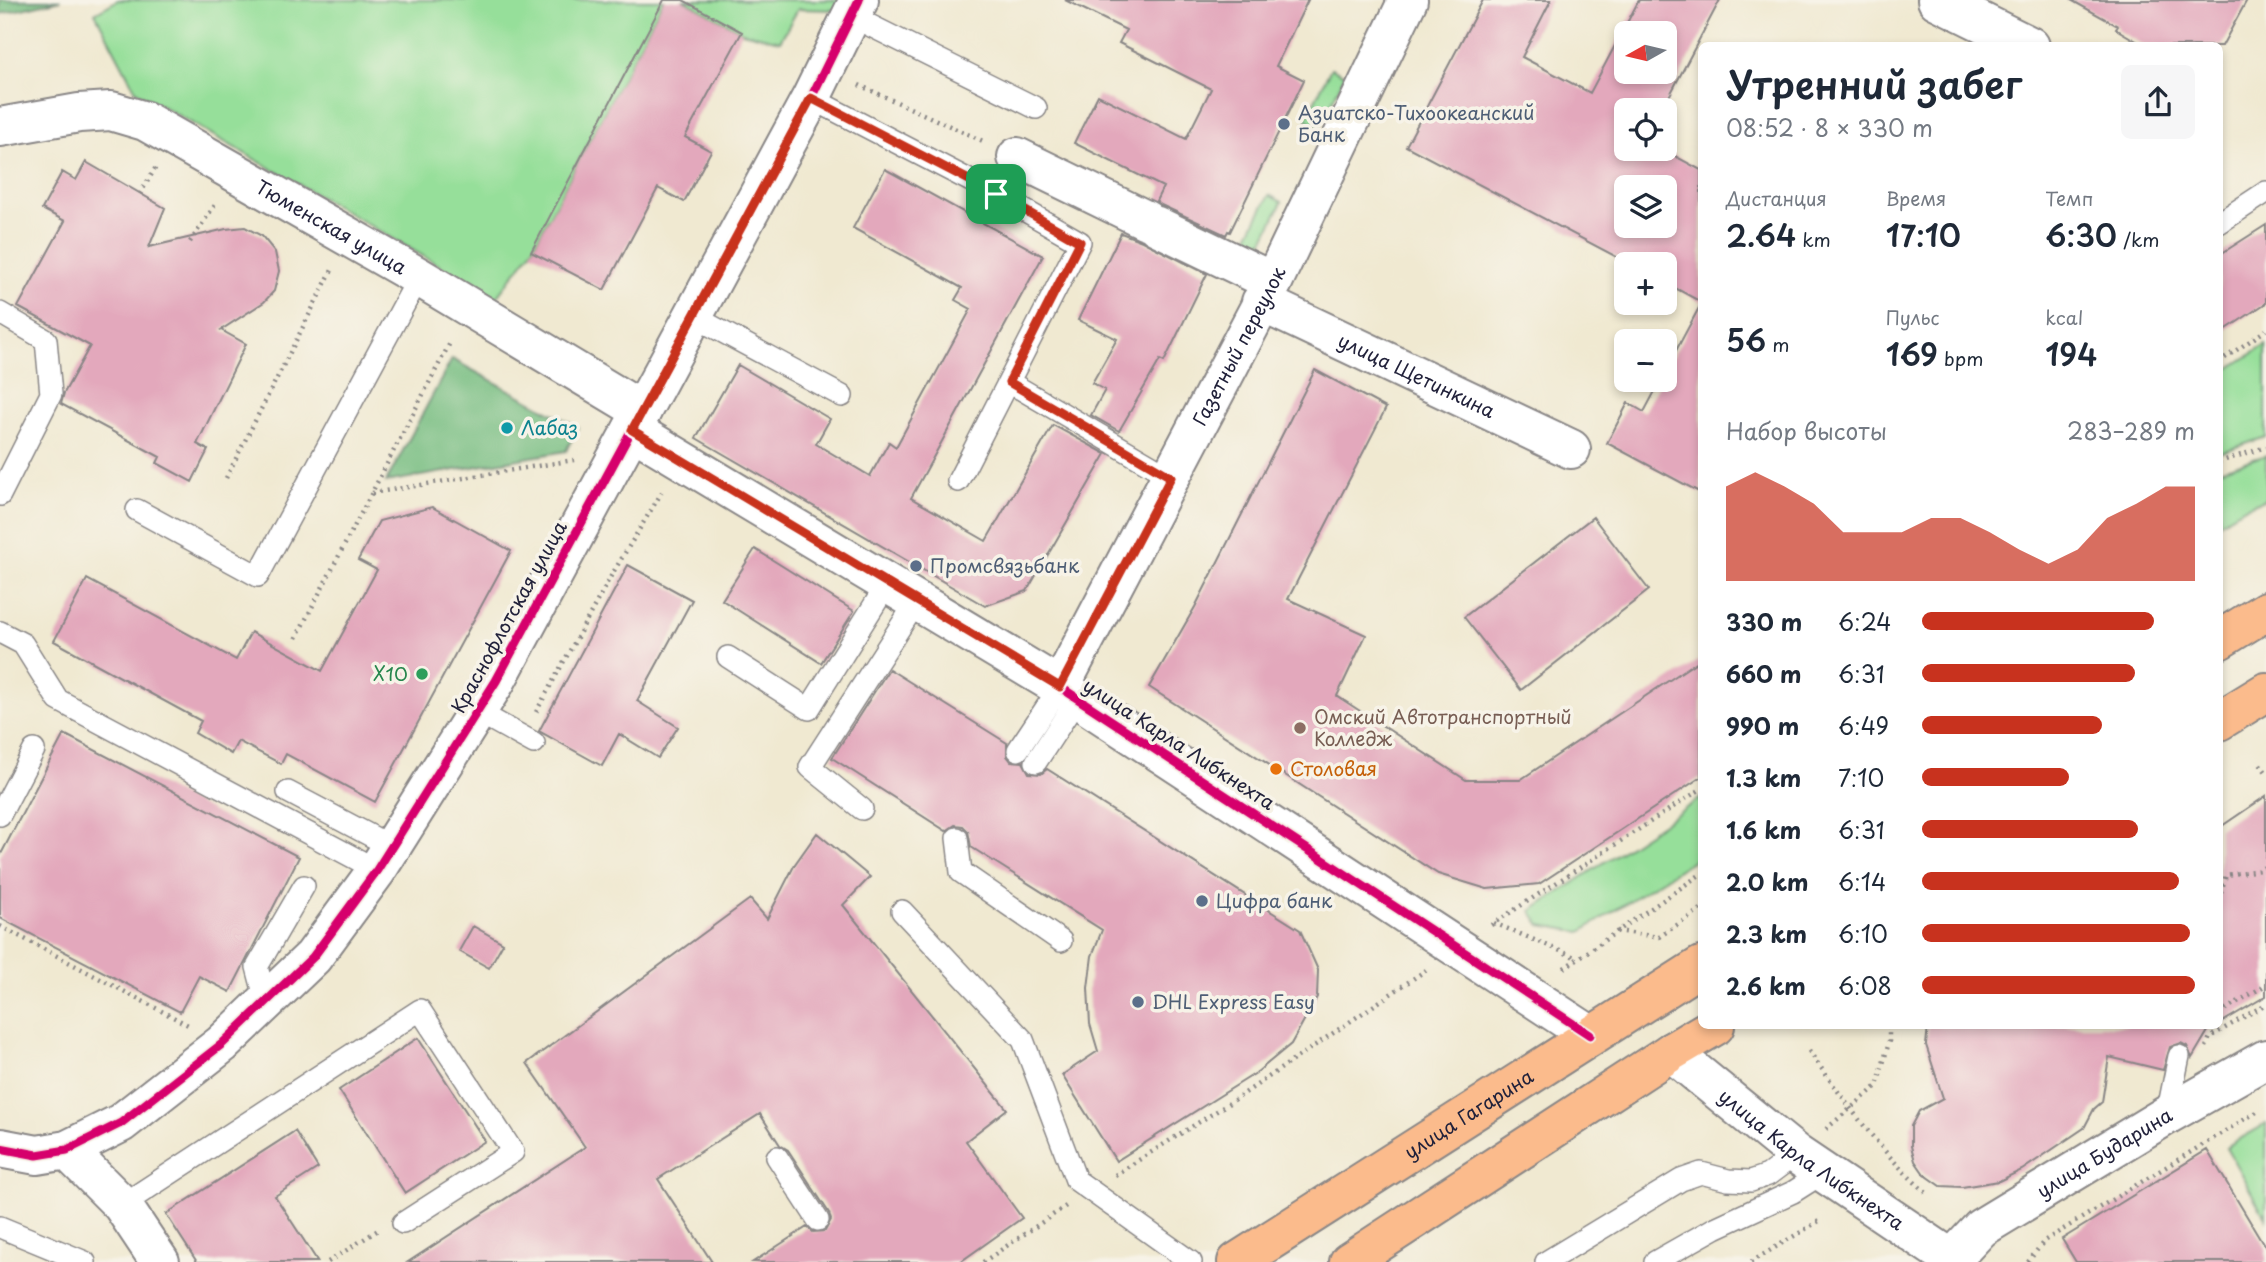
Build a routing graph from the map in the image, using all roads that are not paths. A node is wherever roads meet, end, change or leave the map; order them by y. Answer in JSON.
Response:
{"nodes":[{"id":1,"x":1408,"y":0,"type":"edge"},
{"id":2,"x":1937,"y":0,"type":"edge"},
{"id":3,"x":855,"y":8,"type":"edge"},
{"id":4,"x":2021,"y":42,"type":"edge"},
{"id":5,"x":818,"y":83,"type":"junction"},
{"id":6,"x":1036,"y":108,"type":"dead end"},
{"id":7,"x":0,"y":127,"type":"edge"},
{"id":8,"x":1017,"y":157,"type":"joint"},
{"id":9,"x":2266,"y":192,"type":"edge"},
{"id":10,"x":996,"y":194,"type":"junction"},
{"id":11,"x":2223,"y":220,"type":"edge"},
{"id":12,"x":419,"y":277,"type":"junction"},
{"id":13,"x":1267,"y":292,"type":"junction"},
{"id":14,"x":0,"y":313,"type":"edge"},
{"id":15,"x":693,"y":316,"type":"junction"},
{"id":16,"x":1009,"y":382,"type":"junction"},
{"id":17,"x":842,"y":396,"type":"dead end"},
{"id":18,"x":637,"y":421,"type":"junction"},
{"id":19,"x":1571,"y":449,"type":"dead end"},
{"id":20,"x":1171,"y":477,"type":"junction"},
{"id":21,"x":958,"y":481,"type":"dead end"},
{"id":22,"x":0,"y":495,"type":"edge"},
{"id":23,"x":137,"y":510,"type":"dead end"},
{"id":24,"x":902,"y":592,"type":"junction"},
{"id":25,"x":2266,"y":611,"type":"edge"},
{"id":26,"x":0,"y":632,"type":"edge"},
{"id":27,"x":2223,"y":638,"type":"edge"},
{"id":28,"x":728,"y":657,"type":"dead end"},
{"id":29,"x":2266,"y":692,"type":"edge"},
{"id":30,"x":1069,"y":693,"type":"junction"},
{"id":31,"x":478,"y":712,"type":"junction"},
{"id":32,"x":2223,"y":719,"type":"edge"},
{"id":33,"x":534,"y":743,"type":"dead end"},
{"id":34,"x":34,"y":750,"type":"dead end"},
{"id":35,"x":1017,"y":750,"type":"dead end"},
{"id":36,"x":1036,"y":762,"type":"dead end"},
{"id":37,"x":288,"y":792,"type":"dead end"},
{"id":38,"x":862,"y":809,"type":"dead end"},
{"id":39,"x":0,"y":815,"type":"edge"},
{"id":40,"x":957,"y":838,"type":"dead end"},
{"id":41,"x":384,"y":859,"type":"junction"},
{"id":42,"x":304,"y":886,"type":"dead end"},
{"id":43,"x":902,"y":911,"type":"dead end"},
{"id":44,"x":1061,"y":941,"type":"dead end"},
{"id":45,"x":1698,"y":968,"type":"edge"},
{"id":46,"x":266,"y":1001,"type":"junction"},
{"id":47,"x":1710,"y":1029,"type":"edge"},
{"id":48,"x":1590,"y":1035,"type":"junction"},
{"id":49,"x":1671,"y":1052,"type":"junction"},
{"id":50,"x":2179,"y":1056,"type":"dead end"},
{"id":51,"x":2266,"y":1059,"type":"edge"},
{"id":52,"x":2167,"y":1115,"type":"junction"},
{"id":53,"x":0,"y":1148,"type":"edge"},
{"id":54,"x":67,"y":1150,"type":"junction"},
{"id":55,"x":777,"y":1157,"type":"dead end"},
{"id":56,"x":1810,"y":1164,"type":"junction"},
{"id":57,"x":122,"y":1205,"type":"junction"},
{"id":58,"x":818,"y":1220,"type":"dead end"},
{"id":59,"x":402,"y":1223,"type":"dead end"},
{"id":60,"x":0,"y":1227,"type":"edge"},
{"id":61,"x":1954,"y":1260,"type":"edge"},
{"id":62,"x":85,"y":1262,"type":"edge"},
{"id":63,"x":160,"y":1262,"type":"edge"},
{"id":64,"x":1191,"y":1262,"type":"edge"},
{"id":65,"x":1237,"y":1262,"type":"edge"},
{"id":66,"x":1349,"y":1262,"type":"edge"},
{"id":67,"x":1546,"y":1262,"type":"edge"},
{"id":68,"x":1655,"y":1262,"type":"edge"}],
"edges":[{"from":1,"to":13,"type":"street","name":"Газетный переулок"},
{"from":2,"to":4,"type":"street"},
{"from":3,"to":5,"type":"street","name":"Краснофлотская улица"},
{"from":3,"to":6,"type":"lane"},
{"from":5,"to":10,"type":"lane"},
{"from":5,"to":15,"type":"street","name":"Краснофлотская улица"},
{"from":7,"to":12,"type":"street","name":"Тюменская улица"},
{"from":8,"to":10,"type":"lane"},
{"from":8,"to":13,"type":"street","name":"улица Щетинкина"},
{"from":9,"to":11,"type":"lane"},
{"from":10,"to":16,"type":"lane"},
{"from":12,"to":18,"type":"street","name":"Тюменская улица"},
{"from":12,"to":23,"type":"lane"},
{"from":13,"to":19,"type":"street","name":"улица Щетинкина"},
{"from":13,"to":20,"type":"street","name":"Газетный переулок"},
{"from":14,"to":22,"type":"lane"},
{"from":15,"to":17,"type":"lane"},
{"from":15,"to":18,"type":"street","name":"Краснофлотская улица"},
{"from":16,"to":20,"type":"lane"},
{"from":16,"to":21,"type":"lane"},
{"from":18,"to":24,"type":"street","name":"улица Карла Либкнехта"},
{"from":18,"to":31,"type":"street","name":"Краснофлотская улица"},
{"from":20,"to":30,"type":"street","name":"Газетный переулок"},
{"from":24,"to":28,"type":"lane"},
{"from":24,"to":30,"type":"street","name":"улица Карла Либкнехта"},
{"from":24,"to":38,"type":"lane"},
{"from":25,"to":27,"type":"main road"},
{"from":26,"to":41,"type":"lane"},
{"from":29,"to":32,"type":"main road"},
{"from":30,"to":35,"type":"lane"},
{"from":30,"to":36,"type":"lane"},
{"from":30,"to":48,"type":"street","name":"улица Карла Либкнехта"},
{"from":31,"to":33,"type":"lane"},
{"from":31,"to":41,"type":"street","name":"Краснофлотская улица"},
{"from":34,"to":39,"type":"lane"},
{"from":37,"to":41,"type":"lane"},
{"from":40,"to":44,"type":"lane"},
{"from":41,"to":46,"type":"street","name":"Краснофлотская улица"},
{"from":42,"to":46,"type":"lane"},
{"from":43,"to":64,"type":"lane"},
{"from":45,"to":48,"type":"main road","name":"улица Гагарина"},
{"from":46,"to":54,"type":"street","name":"Краснофлотская улица"},
{"from":47,"to":49,"type":"main road"},
{"from":48,"to":65,"type":"main road","name":"улица Гагарина"},
{"from":49,"to":56,"type":"street","name":"улица Карла Либкнехта"},
{"from":49,"to":66,"type":"main road"},
{"from":50,"to":52,"type":"lane"},
{"from":51,"to":52,"type":"street","name":"улица Бударина"},
{"from":52,"to":61,"type":"street","name":"улица Бударина"},
{"from":53,"to":54,"type":"street","name":"Краснофлотская улица"},
{"from":54,"to":57,"type":"street"},
{"from":55,"to":58,"type":"lane"},
{"from":56,"to":61,"type":"street","name":"улица Карла Либкнехта"},
{"from":56,"to":67,"type":"lane"},
{"from":56,"to":68,"type":"lane"},
{"from":57,"to":59,"type":"lane"},
{"from":57,"to":63,"type":"street"},
{"from":60,"to":62,"type":"lane"}]}
